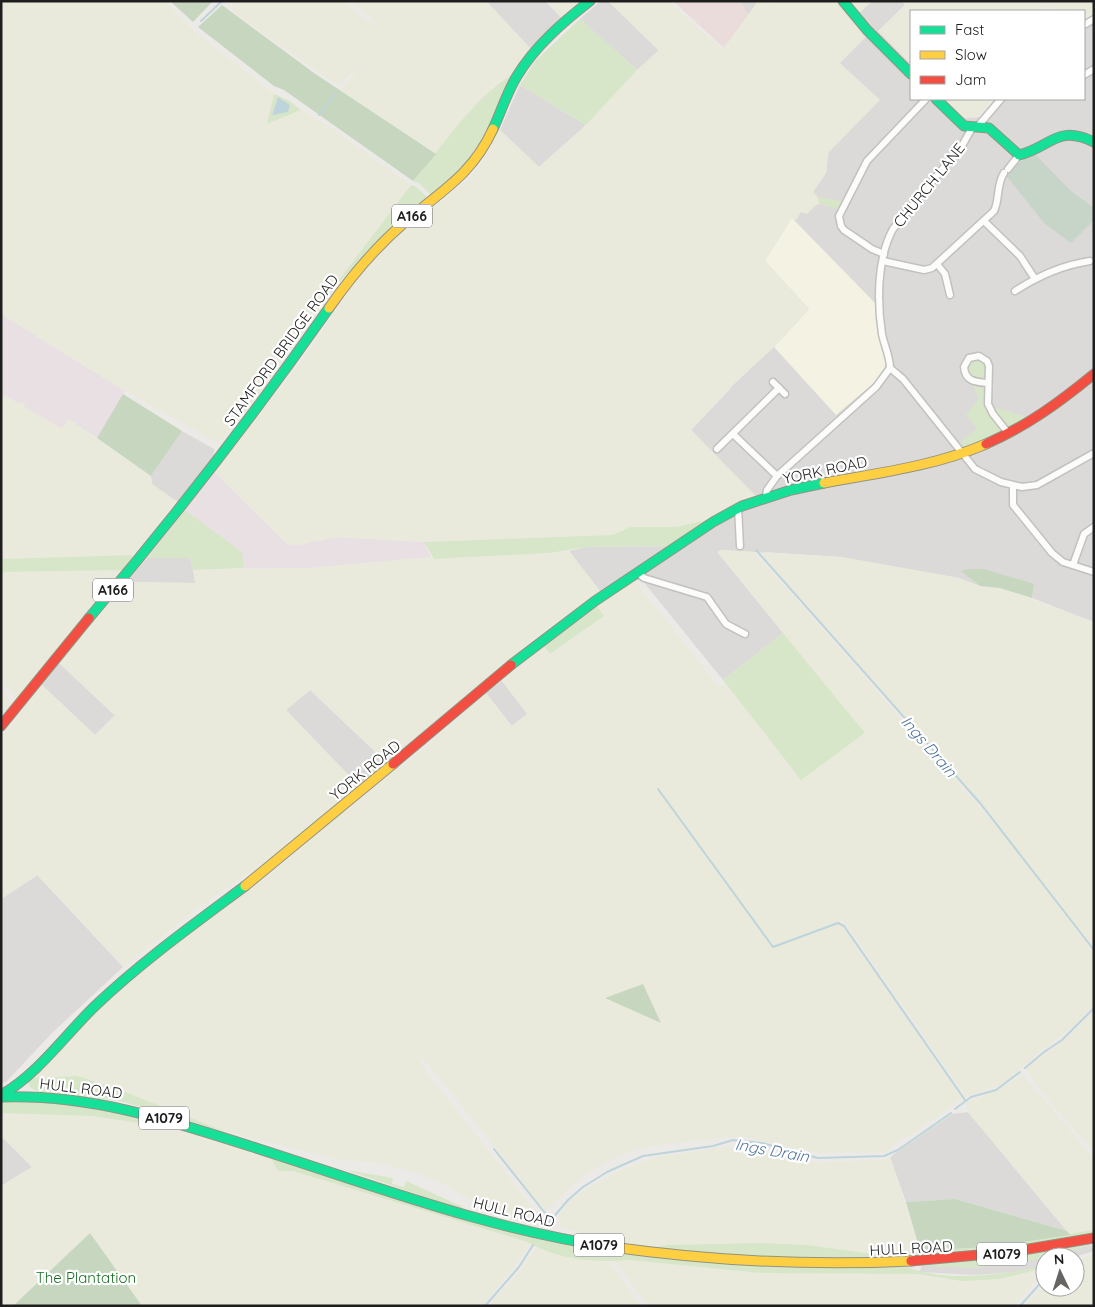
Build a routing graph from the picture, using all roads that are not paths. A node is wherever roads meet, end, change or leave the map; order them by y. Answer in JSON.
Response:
{"nodes":[{"id":1,"x":590,"y":1,"type":"edge"},
{"id":2,"x":843,"y":1,"type":"edge"},
{"id":3,"x":910,"y":73,"type":"edge"},
{"id":4,"x":925,"y":100,"type":"edge"},
{"id":5,"x":937,"y":100,"type":"edge"},
{"id":6,"x":1000,"y":100,"type":"edge"},
{"id":7,"x":975,"y":127,"type":"junction"},
{"id":8,"x":1094,"y":142,"type":"edge"},
{"id":9,"x":1019,"y":155,"type":"junction"},
{"id":10,"x":984,"y":221,"type":"junction"},
{"id":11,"x":883,"y":258,"type":"junction"},
{"id":12,"x":1091,"y":259,"type":"edge"},
{"id":13,"x":937,"y":264,"type":"junction"},
{"id":14,"x":1035,"y":279,"type":"junction"},
{"id":15,"x":1015,"y":292,"type":"dead end"},
{"id":16,"x":950,"y":295,"type":"dead end"},
{"id":17,"x":890,"y":368,"type":"junction"},
{"id":18,"x":1094,"y":374,"type":"edge"},
{"id":19,"x":773,"y":382,"type":"dead end"},
{"id":20,"x":987,"y":383,"type":"junction"},
{"id":21,"x":779,"y":388,"type":"junction"},
{"id":22,"x":785,"y":394,"type":"dead end"},
{"id":23,"x":733,"y":434,"type":"junction"},
{"id":24,"x":1009,"y":434,"type":"junction"},
{"id":25,"x":717,"y":450,"type":"dead end"},
{"id":26,"x":1094,"y":453,"type":"edge"},
{"id":27,"x":963,"y":454,"type":"junction"},
{"id":28,"x":777,"y":476,"type":"junction"},
{"id":29,"x":1013,"y":486,"type":"junction"},
{"id":30,"x":766,"y":497,"type":"junction"},
{"id":31,"x":738,"y":507,"type":"junction"},
{"id":32,"x":1094,"y":527,"type":"edge"},
{"id":33,"x":740,"y":546,"type":"dead end"},
{"id":34,"x":1073,"y":565,"type":"junction"},
{"id":35,"x":1094,"y":572,"type":"edge"},
{"id":36,"x":638,"y":573,"type":"junction"},
{"id":37,"x":745,"y":634,"type":"dead end"},
{"id":38,"x":1,"y":726,"type":"edge"},
{"id":39,"x":27,"y":1075,"type":"junction"},
{"id":40,"x":1,"y":1096,"type":"edge"},
{"id":41,"x":24,"y":1096,"type":"junction"},
{"id":42,"x":1094,"y":1238,"type":"edge"}],
"edges":[{"from":1,"to":38,"type":"main road","name":"STAMFORD BRIDGE ROAD","number":"A166"},
{"from":2,"to":3,"type":"main road"},
{"from":4,"to":11,"type":"street"},
{"from":5,"to":7,"type":"main road"},
{"from":6,"to":7,"type":"street","name":"CHURCH LANE"},
{"from":7,"to":9,"type":"main road"},
{"from":7,"to":11,"type":"street","name":"CHURCH LANE"},
{"from":8,"to":9,"type":"main road"},
{"from":9,"to":10,"type":"street"},
{"from":10,"to":13,"type":"street"},
{"from":10,"to":14,"type":"street"},
{"from":11,"to":13,"type":"street"},
{"from":11,"to":17,"type":"street","name":"CHURCH LANE"},
{"from":12,"to":14,"type":"street"},
{"from":13,"to":16,"type":"street"},
{"from":14,"to":15,"type":"street"},
{"from":17,"to":27,"type":"street"},
{"from":17,"to":28,"type":"street"},
{"from":18,"to":24,"type":"main road","name":"YORK ROAD"},
{"from":19,"to":21,"type":"street"},
{"from":20,"to":20,"type":"street"},
{"from":20,"to":24,"type":"street"},
{"from":21,"to":22,"type":"street"},
{"from":21,"to":23,"type":"street"},
{"from":23,"to":25,"type":"street"},
{"from":23,"to":28,"type":"street"},
{"from":24,"to":27,"type":"main road","name":"YORK ROAD"},
{"from":26,"to":29,"type":"street"},
{"from":27,"to":29,"type":"street"},
{"from":27,"to":30,"type":"main road","name":"YORK ROAD"},
{"from":28,"to":30,"type":"street"},
{"from":29,"to":34,"type":"street"},
{"from":30,"to":31,"type":"main road","name":"YORK ROAD"},
{"from":31,"to":33,"type":"street"},
{"from":31,"to":36,"type":"main road","name":"YORK ROAD"},
{"from":32,"to":34,"type":"street"},
{"from":34,"to":35,"type":"street"},
{"from":36,"to":37,"type":"street"},
{"from":36,"to":39,"type":"main road","name":"YORK ROAD"},
{"from":39,"to":40,"type":"main road","name":"YORK ROAD"},
{"from":39,"to":41,"type":"street"},
{"from":40,"to":41,"type":"main road","name":"HULL ROAD","number":"A1079"},
{"from":41,"to":42,"type":"main road","name":"HULL ROAD","number":"A1079"}]}
